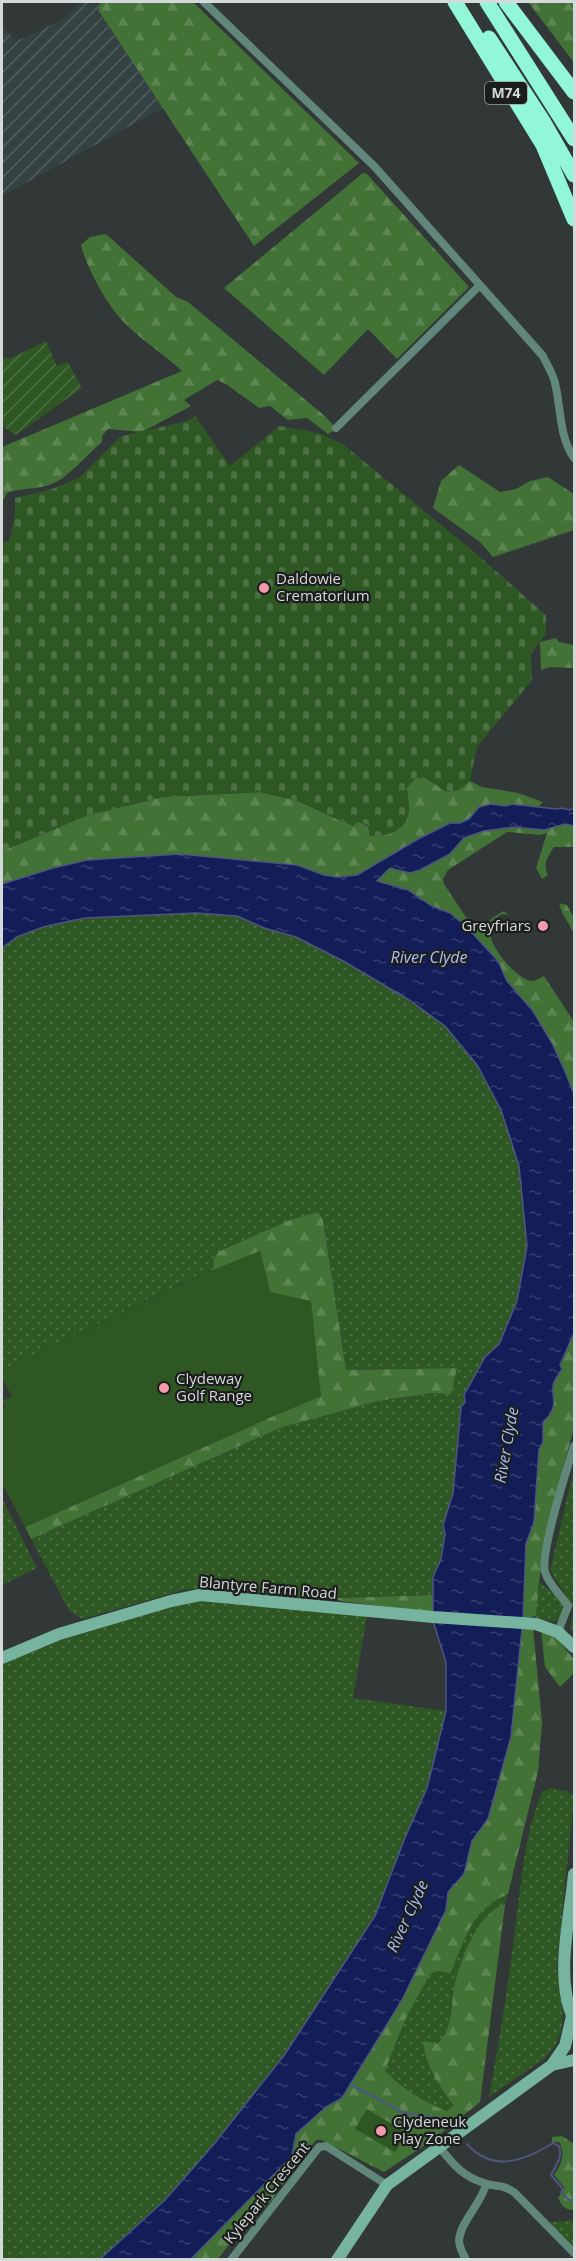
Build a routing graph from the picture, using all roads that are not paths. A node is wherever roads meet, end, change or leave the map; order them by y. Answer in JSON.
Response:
{"nodes":[{"id":1,"x":204,"y":2,"type":"edge"},
{"id":2,"x":446,"y":2,"type":"edge"},
{"id":3,"x":455,"y":2,"type":"edge"},
{"id":4,"x":465,"y":2,"type":"edge"},
{"id":5,"x":487,"y":2,"type":"edge"},
{"id":6,"x":506,"y":2,"type":"edge"},
{"id":7,"x":574,"y":92,"type":"edge"},
{"id":8,"x":574,"y":139,"type":"edge"},
{"id":9,"x":574,"y":175,"type":"edge"},
{"id":10,"x":561,"y":187,"type":"junction"},
{"id":11,"x":574,"y":219,"type":"edge"},
{"id":12,"x":480,"y":285,"type":"junction"},
{"id":13,"x":336,"y":428,"type":"dead end"},
{"id":14,"x":574,"y":458,"type":"edge"},
{"id":15,"x":574,"y":1446,"type":"edge"},
{"id":16,"x":558,"y":1632,"type":"junction"},
{"id":17,"x":574,"y":1647,"type":"edge"},
{"id":18,"x":2,"y":1658,"type":"edge"},
{"id":19,"x":574,"y":1874,"type":"edge"},
{"id":20,"x":573,"y":2018,"type":"edge"},
{"id":21,"x":574,"y":2060,"type":"edge"},
{"id":22,"x":552,"y":2065,"type":"junction"},
{"id":23,"x":440,"y":2148,"type":"junction"},
{"id":24,"x":486,"y":2184,"type":"junction"},
{"id":25,"x":387,"y":2185,"type":"junction"},
{"id":26,"x":574,"y":2253,"type":"edge"},
{"id":27,"x":343,"y":2257,"type":"edge"},
{"id":28,"x":231,"y":2259,"type":"edge"},
{"id":29,"x":466,"y":2259,"type":"edge"}],
"edges":[{"from":1,"to":12,"type":"street"},
{"from":2,"to":10,"type":"highway","number":"M74"},
{"from":3,"to":10,"type":"highway"},
{"from":4,"to":9,"type":"highway","number":"M74"},
{"from":5,"to":8,"type":"highway","number":"M74"},
{"from":6,"to":7,"type":"highway"},
{"from":10,"to":11,"type":"highway","number":"M74"},
{"from":12,"to":13,"type":"street"},
{"from":12,"to":14,"type":"street"},
{"from":15,"to":16,"type":"street"},
{"from":16,"to":17,"type":"main road"},
{"from":16,"to":18,"type":"main road","name":"Blantyre Farm Road"},
{"from":19,"to":20,"type":"main road"},
{"from":20,"to":22,"type":"main road"},
{"from":21,"to":22,"type":"main road"},
{"from":22,"to":23,"type":"main road"},
{"from":23,"to":24,"type":"street"},
{"from":23,"to":25,"type":"main road"},
{"from":24,"to":26,"type":"street"},
{"from":24,"to":29,"type":"street"},
{"from":25,"to":27,"type":"main road"},
{"from":25,"to":28,"type":"street","name":"Kylepark Crescent"}]}
